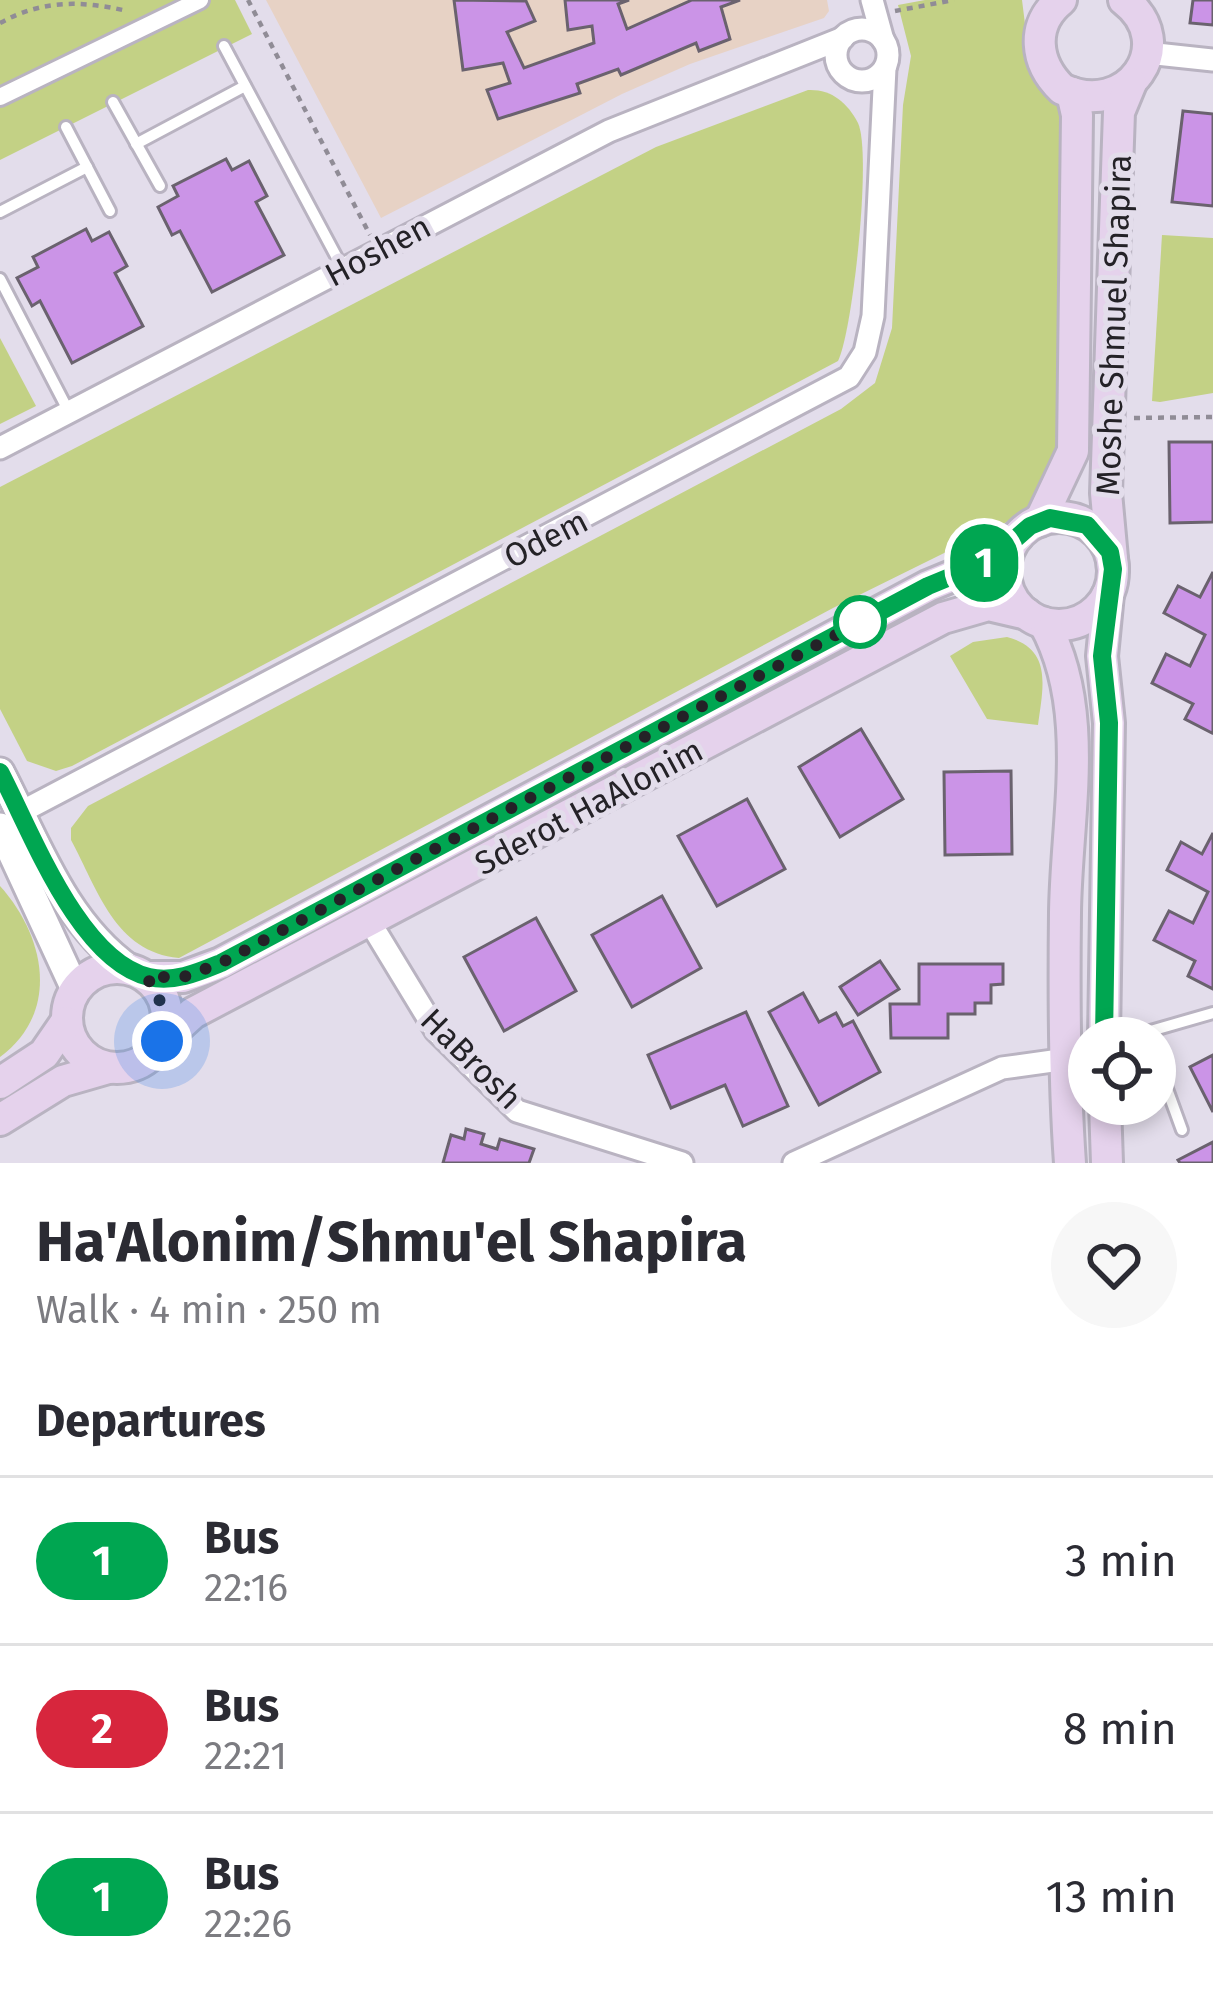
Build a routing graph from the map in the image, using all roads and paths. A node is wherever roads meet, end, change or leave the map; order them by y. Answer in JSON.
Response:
{"nodes":[{"id":1,"x":28,"y":0,"type":"edge"},
{"id":2,"x":200,"y":0,"type":"edge"},
{"id":3,"x":248,"y":0,"type":"edge"},
{"id":4,"x":954,"y":0,"type":"edge"},
{"id":5,"x":1061,"y":0,"type":"edge"},
{"id":6,"x":1129,"y":2,"type":"edge"},
{"id":7,"x":871,"y":5,"type":"edge"},
{"id":8,"x":22,"y":10,"type":"junction"},
{"id":9,"x":155,"y":22,"type":"junction"},
{"id":10,"x":0,"y":23,"type":"edge"},
{"id":11,"x":845,"y":36,"type":"junction"},
{"id":12,"x":884,"y":40,"type":"junction"},
{"id":13,"x":224,"y":46,"type":"dead end"},
{"id":14,"x":1147,"y":53,"type":"junction"},
{"id":15,"x":1213,"y":60,"type":"edge"},
{"id":16,"x":885,"y":68,"type":"junction"},
{"id":17,"x":763,"y":70,"type":"junction"},
{"id":18,"x":848,"y":77,"type":"junction"},
{"id":19,"x":1131,"y":83,"type":"junction"},
{"id":20,"x":245,"y":86,"type":"junction"},
{"id":21,"x":1072,"y":93,"type":"junction"},
{"id":22,"x":0,"y":97,"type":"edge"},
{"id":23,"x":113,"y":102,"type":"dead end"},
{"id":24,"x":66,"y":127,"type":"dead end"},
{"id":25,"x":880,"y":134,"type":"junction"},
{"id":26,"x":136,"y":144,"type":"junction"},
{"id":27,"x":87,"y":167,"type":"junction"},
{"id":28,"x":160,"y":186,"type":"dead end"},
{"id":29,"x":110,"y":211,"type":"dead end"},
{"id":30,"x":0,"y":212,"type":"edge"},
{"id":31,"x":378,"y":250,"type":"junction"},
{"id":32,"x":344,"y":269,"type":"junction"},
{"id":33,"x":0,"y":279,"type":"edge"},
{"id":34,"x":69,"y":412,"type":"junction"},
{"id":35,"x":1213,"y":417,"type":"edge"},
{"id":36,"x":1110,"y":418,"type":"junction"},
{"id":37,"x":0,"y":448,"type":"edge"},
{"id":38,"x":1029,"y":529,"type":"junction"},
{"id":39,"x":1111,"y":582,"type":"junction"},
{"id":40,"x":1035,"y":618,"type":"junction"},
{"id":41,"x":0,"y":772,"type":"edge"},
{"id":42,"x":10,"y":820,"type":"edge"},
{"id":43,"x":371,"y":924,"type":"junction"},
{"id":44,"x":139,"y":973,"type":"junction"},
{"id":45,"x":75,"y":989,"type":"junction"},
{"id":46,"x":1213,"y":1013,"type":"edge"},
{"id":47,"x":1104,"y":1017,"type":"edge"},
{"id":48,"x":66,"y":1022,"type":"junction"},
{"id":49,"x":1176,"y":1024,"type":"edge"},
{"id":50,"x":162,"y":1041,"type":"junction"},
{"id":51,"x":1067,"y":1059,"type":"junction"},
{"id":52,"x":108,"y":1068,"type":"junction"},
{"id":53,"x":0,"y":1084,"type":"edge"},
{"id":54,"x":1176,"y":1114,"type":"edge"},
{"id":55,"x":0,"y":1120,"type":"edge"},
{"id":56,"x":1106,"y":1125,"type":"edge"},
{"id":57,"x":1182,"y":1130,"type":"dead end"},
{"id":58,"x":682,"y":1163,"type":"edge"},
{"id":59,"x":794,"y":1163,"type":"edge"},
{"id":60,"x":1070,"y":1163,"type":"edge"},
{"id":61,"x":1108,"y":1163,"type":"edge"}],
"edges":[{"from":1,"to":8,"type":"path"},
{"from":2,"to":9,"type":"street"},
{"from":3,"to":31,"type":"path"},
{"from":4,"to":7,"type":"path"},
{"from":5,"to":21,"type":"main road"},
{"from":6,"to":14,"type":"main road"},
{"from":7,"to":11,"type":"street"},
{"from":7,"to":12,"type":"street"},
{"from":8,"to":9,"type":"path"},
{"from":8,"to":10,"type":"path"},
{"from":9,"to":22,"type":"street"},
{"from":11,"to":12,"type":"street"},
{"from":11,"to":17,"type":"street","name":"Hoshen"},
{"from":11,"to":18,"type":"street"},
{"from":12,"to":16,"type":"street"},
{"from":13,"to":20,"type":"lane"},
{"from":14,"to":15,"type":"street"},
{"from":14,"to":19,"type":"main road","name":"Moshe Shmuel Shapira"},
{"from":16,"to":18,"type":"street"},
{"from":16,"to":25,"type":"street","name":"Odem"},
{"from":17,"to":18,"type":"street","name":"Hoshen"},
{"from":17,"to":31,"type":"street","name":"Hoshen"},
{"from":18,"to":25,"type":"street","name":"Odem"},
{"from":19,"to":21,"type":"main road"},
{"from":19,"to":36,"type":"main road","name":"Moshe Shmuel Shapira"},
{"from":20,"to":26,"type":"lane"},
{"from":20,"to":32,"type":"lane"},
{"from":21,"to":38,"type":"main road","name":"Moshe Shmuel Shapira"},
{"from":23,"to":26,"type":"lane"},
{"from":24,"to":27,"type":"lane"},
{"from":25,"to":42,"type":"street","name":"Odem"},
{"from":26,"to":28,"type":"lane"},
{"from":27,"to":29,"type":"lane"},
{"from":27,"to":30,"type":"lane"},
{"from":31,"to":32,"type":"street","name":"Hoshen"},
{"from":32,"to":34,"type":"street","name":"Hoshen"},
{"from":33,"to":34,"type":"lane"},
{"from":34,"to":37,"type":"street","name":"Hoshen"},
{"from":35,"to":36,"type":"path"},
{"from":36,"to":39,"type":"main road","name":"Moshe Shmuel Shapira"},
{"from":38,"to":39,"type":"main road"},
{"from":38,"to":40,"type":"main road"},
{"from":38,"to":44,"type":"main road","name":"Sderot HaAlonim"},
{"from":39,"to":40,"type":"main road"},
{"from":39,"to":47,"type":"main road","name":"Moshe Shmuel Shapira"},
{"from":40,"to":43,"type":"main road","name":"Sderot HaAlonim"},
{"from":40,"to":51,"type":"main road"},
{"from":41,"to":42,"type":"street"},
{"from":42,"to":44,"type":"street"},
{"from":42,"to":45,"type":"street"},
{"from":43,"to":50,"type":"main road","name":"Sderot HaAlonim"},
{"from":43,"to":58,"type":"street","name":"HaBrosh"},
{"from":44,"to":45,"type":"main road"},
{"from":44,"to":50,"type":"main road"},
{"from":45,"to":48,"type":"main road"},
{"from":46,"to":49,"type":"lane"},
{"from":48,"to":52,"type":"main road"},
{"from":48,"to":53,"type":"main road"},
{"from":50,"to":52,"type":"main road"},
{"from":51,"to":59,"type":"street"},
{"from":51,"to":60,"type":"main road"},
{"from":52,"to":55,"type":"main road"},
{"from":54,"to":57,"type":"lane"},
{"from":56,"to":61,"type":"main road"}]}
